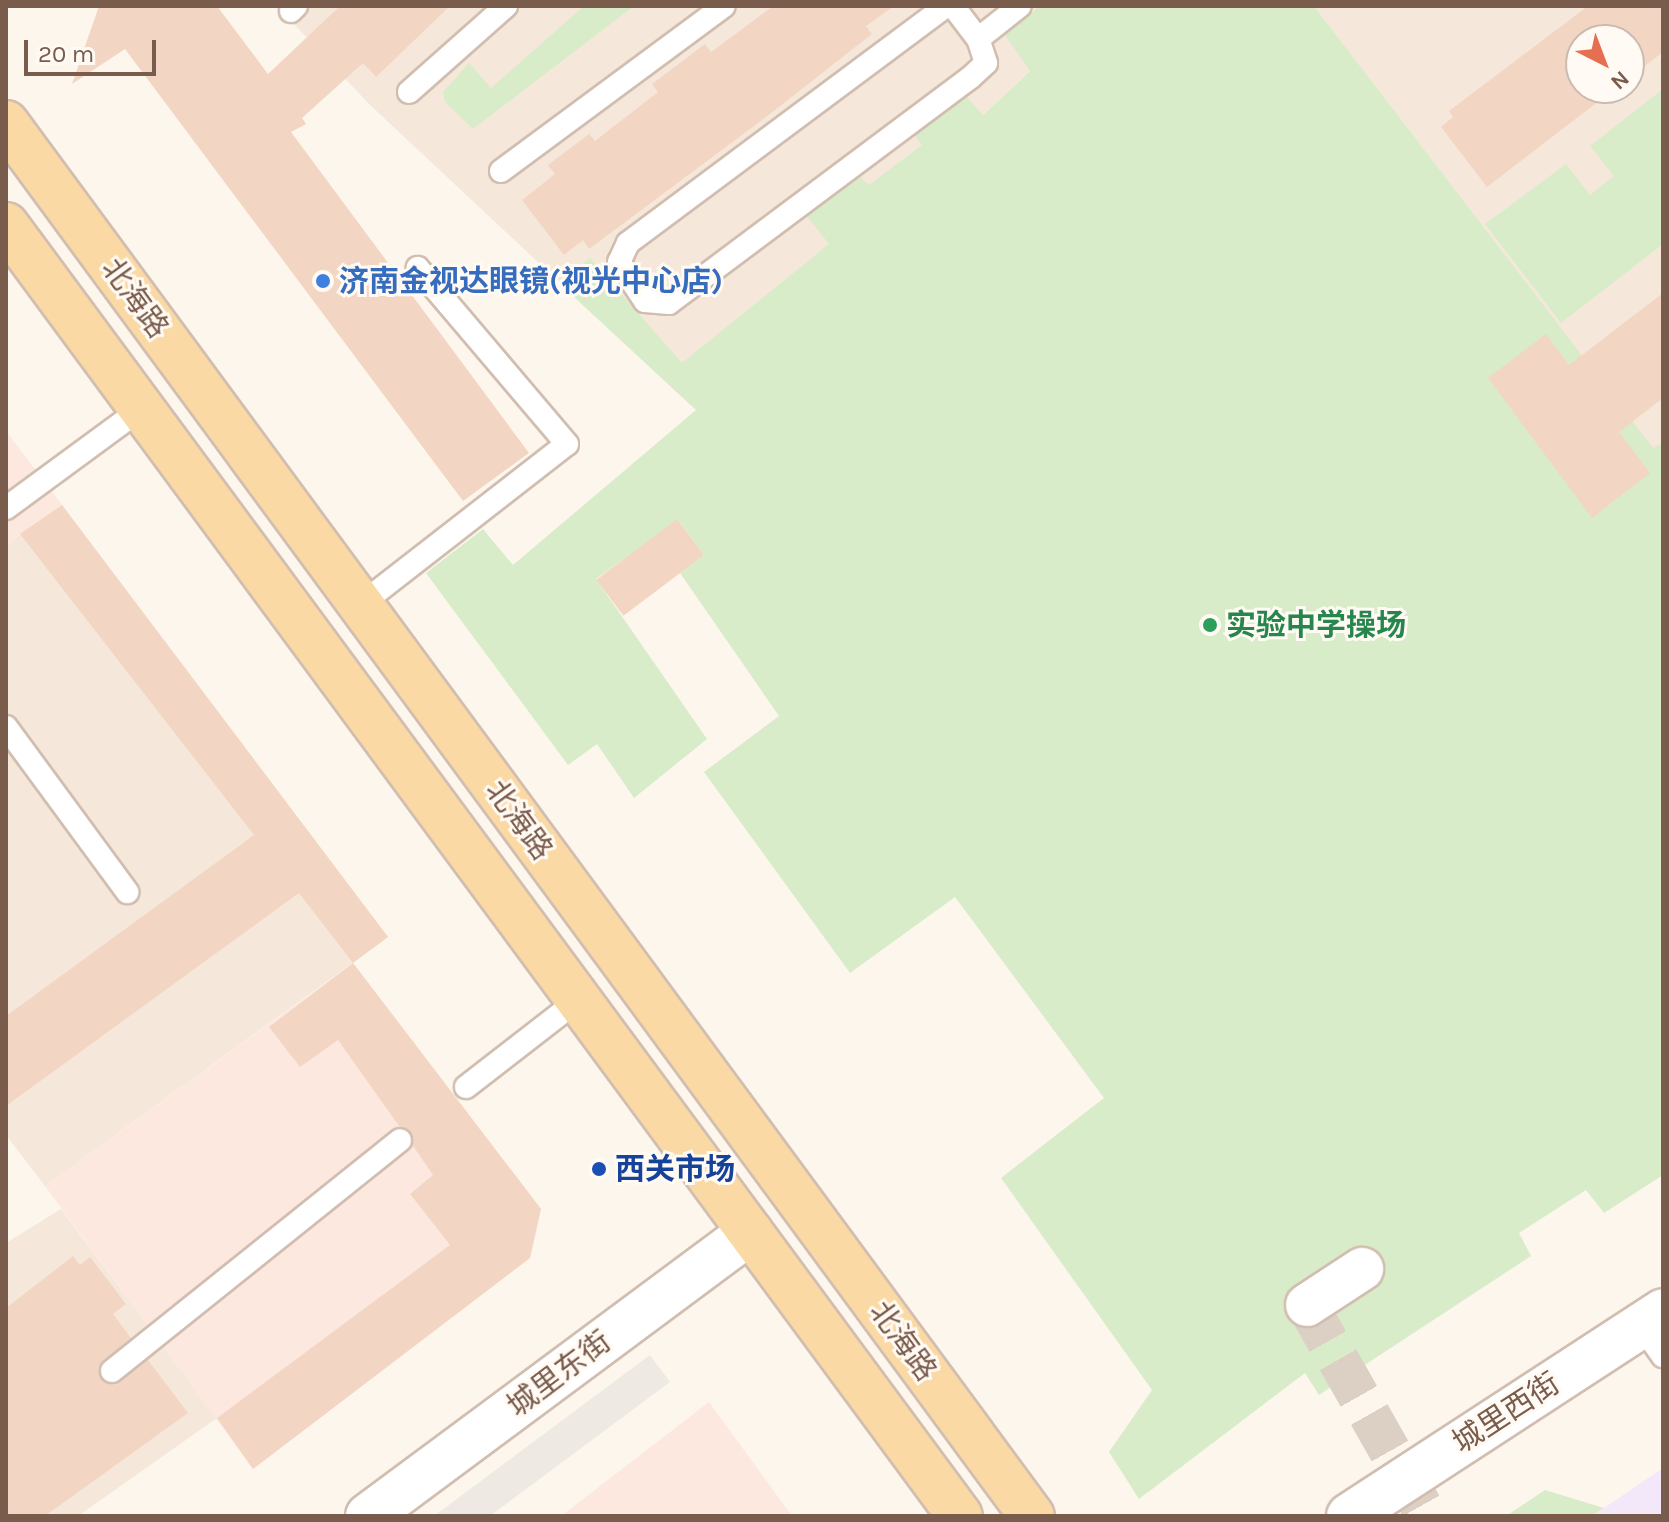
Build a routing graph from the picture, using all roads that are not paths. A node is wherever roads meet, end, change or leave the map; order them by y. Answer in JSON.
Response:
{"nodes":[{"id":1,"x":506,"y":6,"type":"edge"},
{"id":2,"x":724,"y":6,"type":"edge"},
{"id":3,"x":946,"y":6,"type":"edge"},
{"id":4,"x":953,"y":6,"type":"edge"},
{"id":5,"x":1020,"y":6,"type":"edge"},
{"id":6,"x":978,"y":39,"type":"junction"},
{"id":7,"x":409,"y":92,"type":"dead end"},
{"id":8,"x":6,"y":123,"type":"edge"},
{"id":9,"x":501,"y":171,"type":"dead end"},
{"id":10,"x":6,"y":225,"type":"edge"},
{"id":11,"x":418,"y":268,"type":"dead end"},
{"id":12,"x":141,"y":409,"type":"junction"},
{"id":13,"x":6,"y":508,"type":"edge"},
{"id":14,"x":360,"y":605,"type":"junction"},
{"id":15,"x":6,"y":727,"type":"edge"},
{"id":16,"x":127,"y":892,"type":"dead end"},
{"id":17,"x":578,"y":1000,"type":"junction"},
{"id":18,"x":466,"y":1087,"type":"dead end"},
{"id":19,"x":400,"y":1140,"type":"dead end"},
{"id":20,"x":750,"y":1232,"type":"junction"},
{"id":21,"x":1362,"y":1269,"type":"dead end"},
{"id":22,"x":1307,"y":1305,"type":"dead end"},
{"id":23,"x":1656,"y":1330,"type":"edge"},
{"id":24,"x":112,"y":1371,"type":"dead end"},
{"id":25,"x":368,"y":1516,"type":"edge"},
{"id":26,"x":960,"y":1516,"type":"edge"},
{"id":27,"x":1032,"y":1516,"type":"edge"},
{"id":28,"x":1349,"y":1516,"type":"edge"}],
"edges":[{"from":1,"to":7,"type":"lane"},
{"from":2,"to":9,"type":"lane"},
{"from":3,"to":6,"type":"lane"},
{"from":4,"to":6,"type":"lane"},
{"from":5,"to":6,"type":"lane"},
{"from":8,"to":14,"type":"main road","name":"北海路"},
{"from":10,"to":12,"type":"main road","name":"北海路"},
{"from":11,"to":14,"type":"lane"},
{"from":12,"to":13,"type":"lane"},
{"from":12,"to":17,"type":"main road","name":"北海路"},
{"from":14,"to":27,"type":"main road","name":"北海路"},
{"from":15,"to":16,"type":"lane"},
{"from":17,"to":18,"type":"lane"},
{"from":17,"to":20,"type":"main road","name":"北海路"},
{"from":19,"to":24,"type":"lane"},
{"from":20,"to":25,"type":"street","name":"城里东街"},
{"from":20,"to":26,"type":"main road","name":"北海路"},
{"from":21,"to":22,"type":"street"},
{"from":23,"to":28,"type":"street","name":"城里西街"}]}
